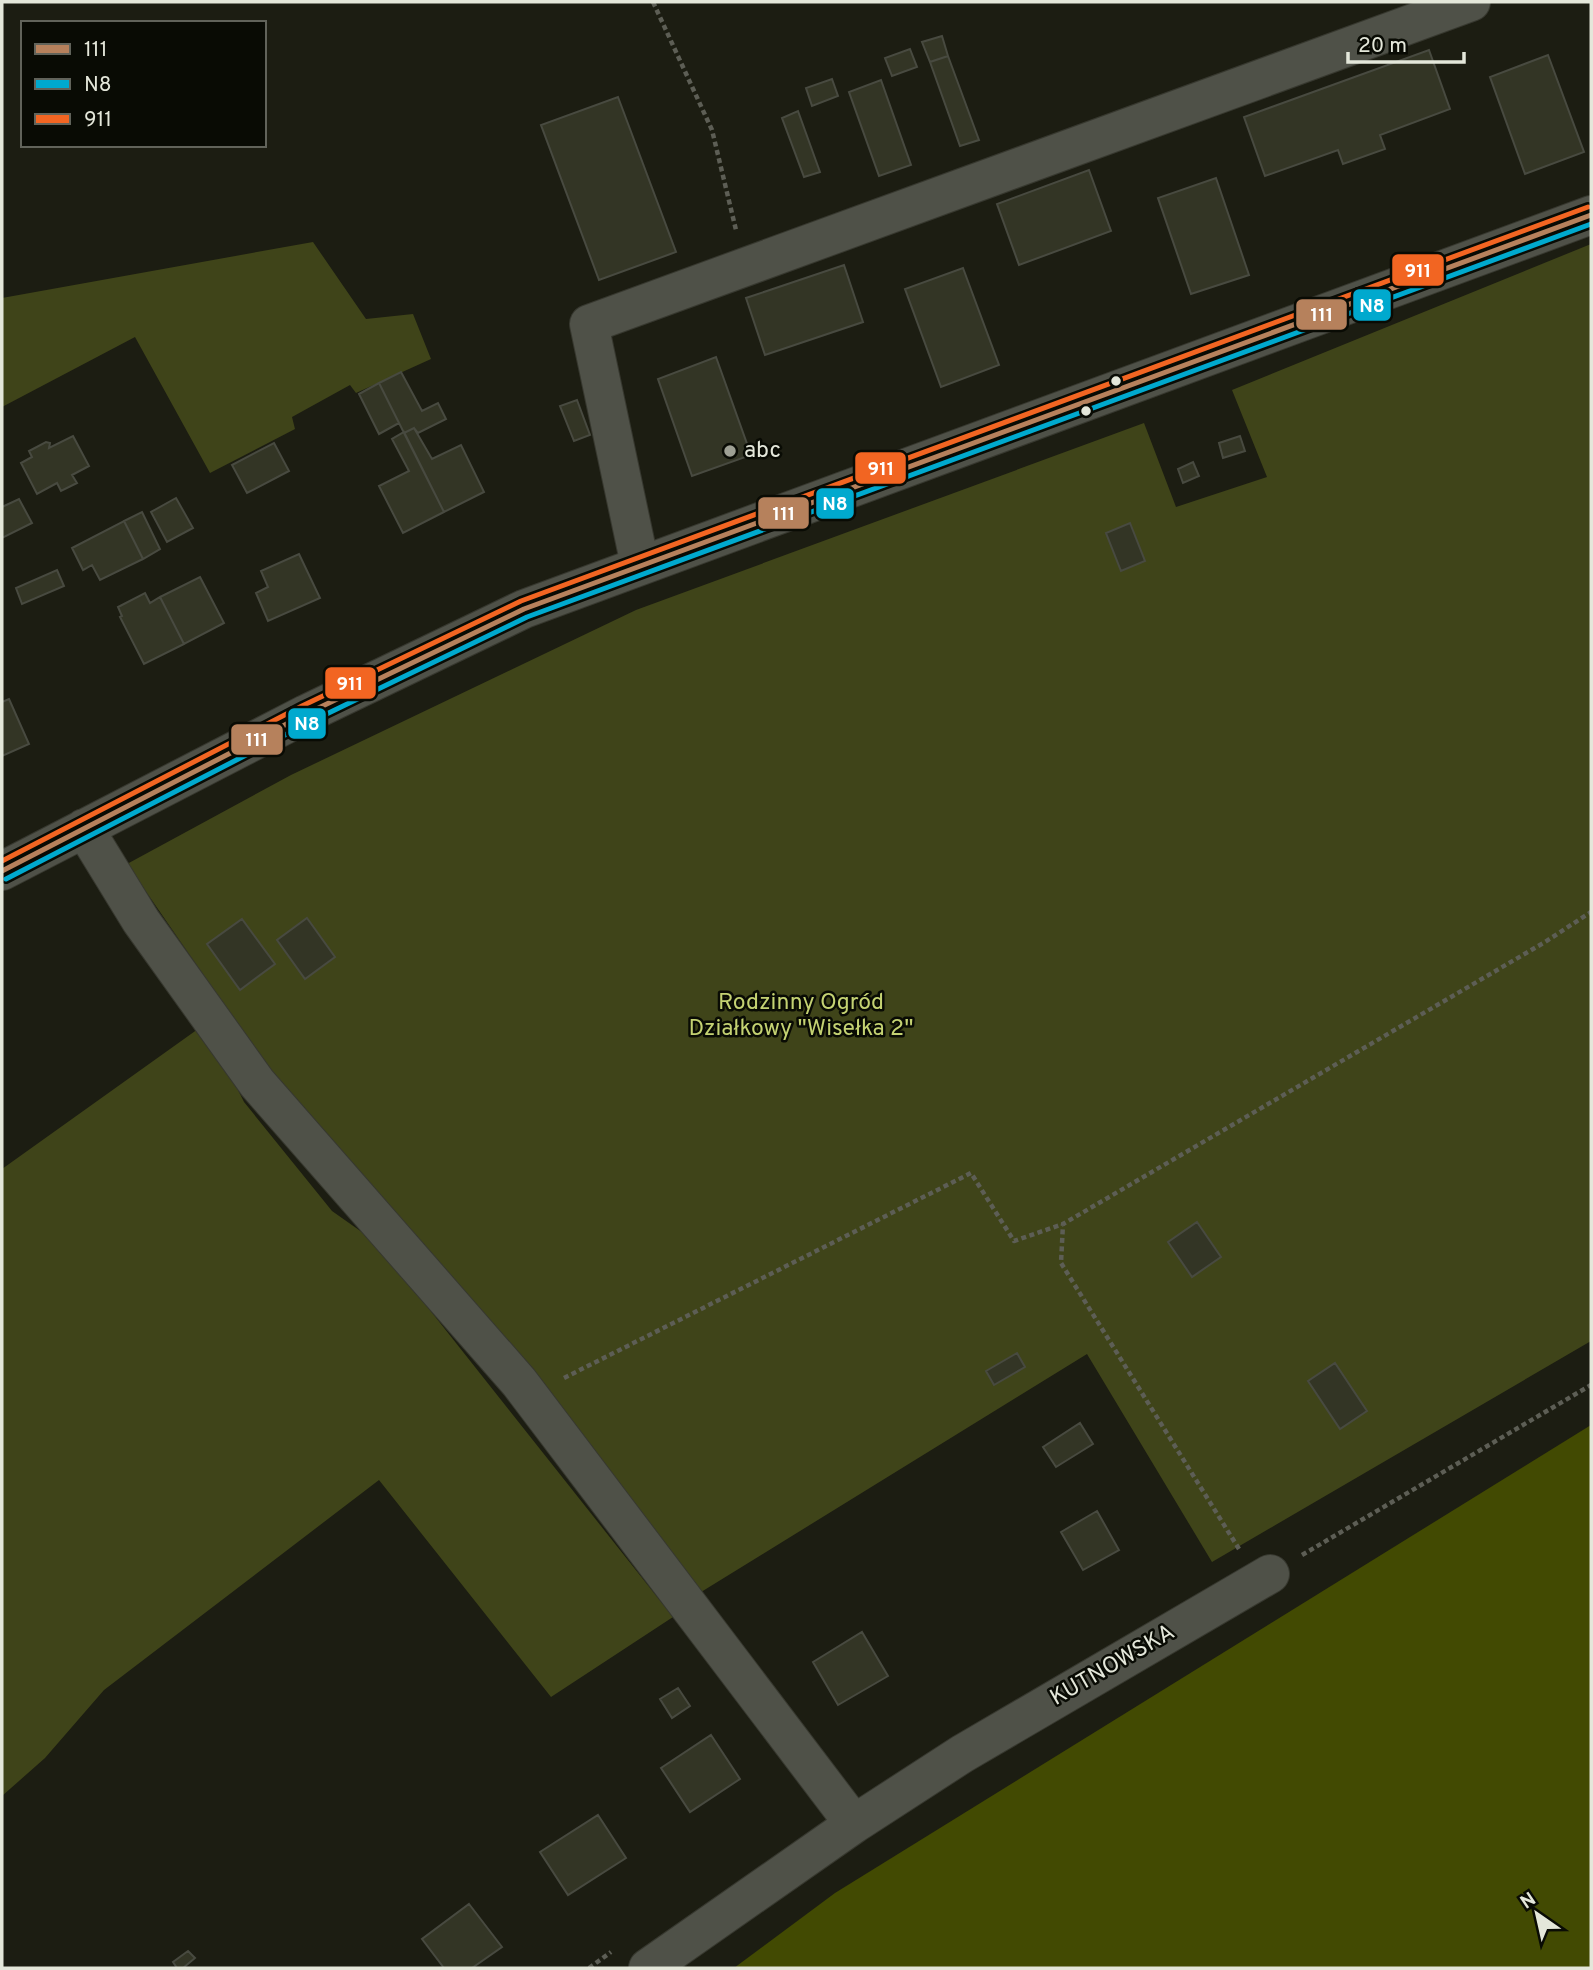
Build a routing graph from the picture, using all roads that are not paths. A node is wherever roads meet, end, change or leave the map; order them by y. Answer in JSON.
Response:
{"nodes":[{"id":1,"x":1471,"y":2,"type":"edge"},
{"id":2,"x":1591,"y":215,"type":"edge"},
{"id":3,"x":640,"y":565,"type":"junction"},
{"id":4,"x":84,"y":828,"type":"junction"},
{"id":5,"x":2,"y":871,"type":"edge"},
{"id":6,"x":1269,"y":1574,"type":"road end"},
{"id":7,"x":854,"y":1824,"type":"junction"},
{"id":8,"x":648,"y":1968,"type":"edge"}],
"edges":[{"from":1,"to":3,"type":"street"},
{"from":2,"to":3,"type":"street"},
{"from":3,"to":4,"type":"street"},
{"from":4,"to":5,"type":"street"},
{"from":4,"to":7,"type":"street"},
{"from":6,"to":7,"type":"street","name":"KUTNOWSKA"},
{"from":7,"to":8,"type":"street","name":"KUTNOWSKA"}]}
